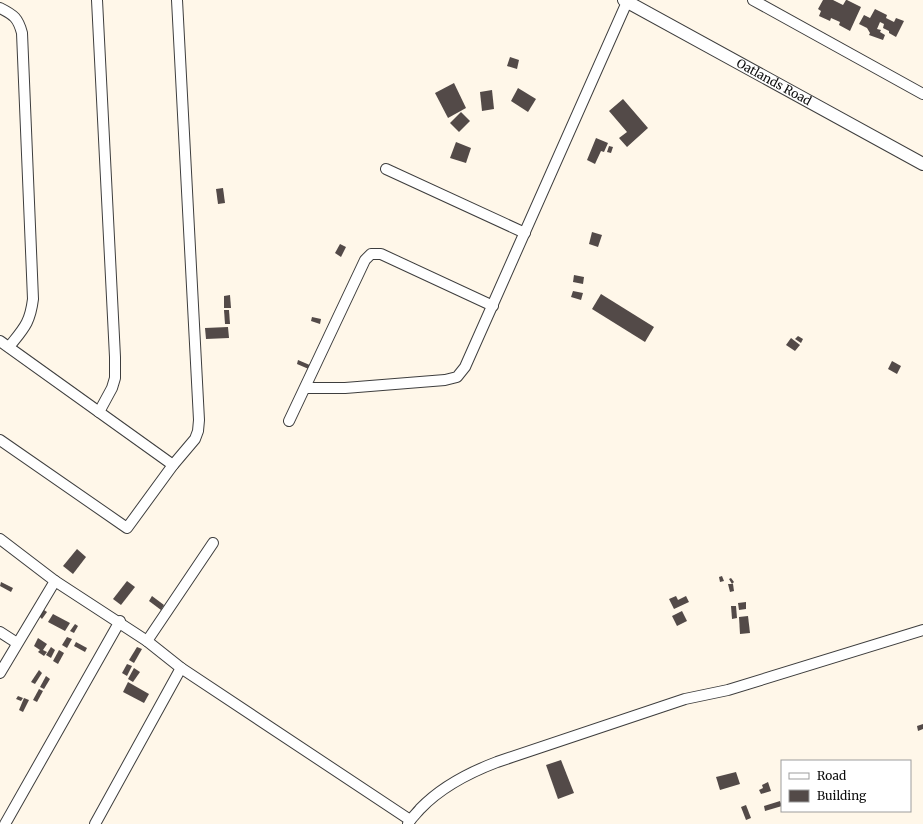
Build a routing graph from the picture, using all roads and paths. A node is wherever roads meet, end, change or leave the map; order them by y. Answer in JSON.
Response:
{"nodes":[{"id":1,"x":98,"y":0,"type":"edge"},
{"id":2,"x":177,"y":0,"type":"edge"},
{"id":3,"x":754,"y":0,"type":"edge"},
{"id":4,"x":625,"y":1,"type":"edge"},
{"id":5,"x":0,"y":8,"type":"edge"},
{"id":6,"x":923,"y":94,"type":"edge"},
{"id":7,"x":923,"y":164,"type":"edge"},
{"id":8,"x":386,"y":169,"type":"dead end"},
{"id":9,"x":525,"y":233,"type":"junction"},
{"id":10,"x":493,"y":306,"type":"junction"},
{"id":11,"x":0,"y":341,"type":"edge"},
{"id":12,"x":9,"y":347,"type":"junction"},
{"id":13,"x":306,"y":388,"type":"junction"},
{"id":14,"x":99,"y":412,"type":"junction"},
{"id":15,"x":289,"y":421,"type":"dead end"},
{"id":16,"x":0,"y":440,"type":"edge"},
{"id":17,"x":173,"y":465,"type":"junction"},
{"id":18,"x":0,"y":539,"type":"edge"},
{"id":19,"x":213,"y":543,"type":"dead end"},
{"id":20,"x":56,"y":581,"type":"junction"},
{"id":21,"x":120,"y":621,"type":"junction"},
{"id":22,"x":923,"y":630,"type":"edge"},
{"id":23,"x":0,"y":632,"type":"edge"},
{"id":24,"x":147,"y":641,"type":"junction"},
{"id":25,"x":17,"y":643,"type":"junction"},
{"id":26,"x":181,"y":668,"type":"junction"},
{"id":27,"x":0,"y":673,"type":"edge"},
{"id":28,"x":409,"y":822,"type":"edge"},
{"id":29,"x":4,"y":824,"type":"edge"},
{"id":30,"x":95,"y":824,"type":"edge"}],
"edges":[{"from":1,"to":14,"type":"street"},
{"from":2,"to":17,"type":"street"},
{"from":3,"to":6,"type":"street"},
{"from":4,"to":7,"type":"street","name":"Oatlands Road"},
{"from":4,"to":9,"type":"street"},
{"from":5,"to":12,"type":"street"},
{"from":8,"to":9,"type":"street"},
{"from":9,"to":10,"type":"street"},
{"from":10,"to":13,"type":"street"},
{"from":10,"to":13,"type":"street"},
{"from":11,"to":12,"type":"street"},
{"from":12,"to":14,"type":"street"},
{"from":13,"to":15,"type":"street"},
{"from":14,"to":17,"type":"street"},
{"from":16,"to":17,"type":"street"},
{"from":18,"to":20,"type":"street"},
{"from":19,"to":24,"type":"street"},
{"from":20,"to":21,"type":"street"},
{"from":20,"to":25,"type":"street"},
{"from":21,"to":24,"type":"street"},
{"from":21,"to":29,"type":"street"},
{"from":22,"to":28,"type":"street"},
{"from":23,"to":25,"type":"street"},
{"from":24,"to":26,"type":"street"},
{"from":25,"to":27,"type":"street"},
{"from":26,"to":28,"type":"street"},
{"from":26,"to":30,"type":"street"}]}
